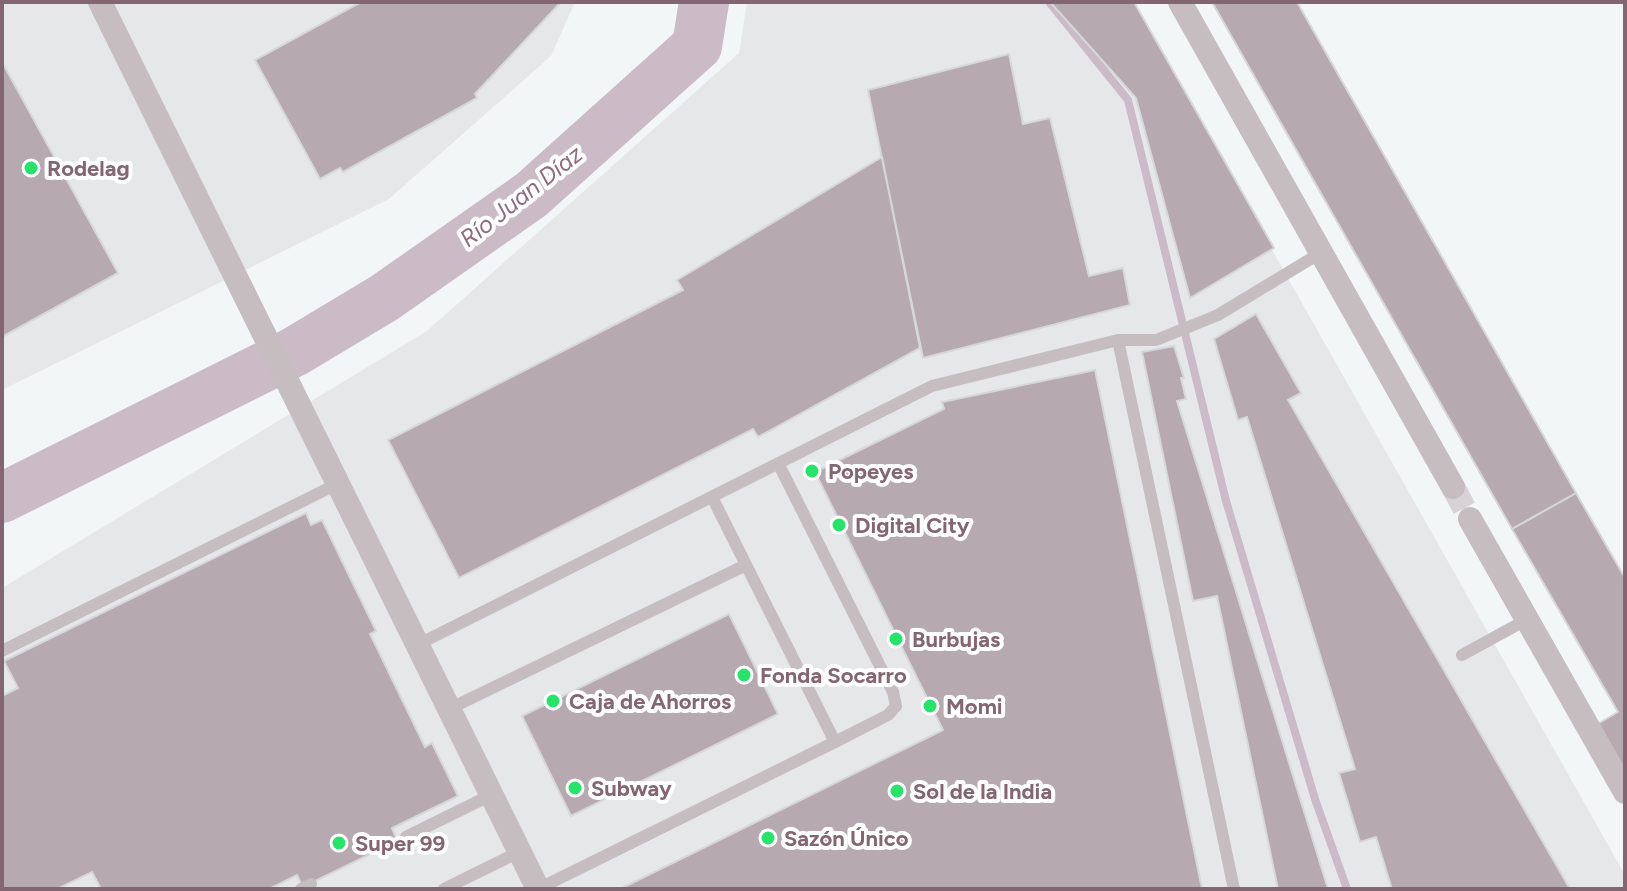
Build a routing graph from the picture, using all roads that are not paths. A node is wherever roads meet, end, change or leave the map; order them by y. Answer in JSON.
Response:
{"nodes":[{"id":1,"x":100,"y":2,"type":"edge"},
{"id":2,"x":1180,"y":2,"type":"edge"},
{"id":3,"x":1322,"y":252,"type":"junction"},
{"id":4,"x":1118,"y":340,"type":"junction"},
{"id":5,"x":779,"y":465,"type":"junction"},
{"id":6,"x":337,"y":484,"type":"junction"},
{"id":7,"x":1453,"y":487,"type":"tunnel mouth"},
{"id":8,"x":713,"y":499,"type":"junction"},
{"id":9,"x":1470,"y":519,"type":"tunnel mouth"},
{"id":10,"x":746,"y":565,"type":"junction"},
{"id":11,"x":1526,"y":620,"type":"junction"},
{"id":12,"x":417,"y":645,"type":"junction"},
{"id":13,"x":2,"y":651,"type":"edge"},
{"id":14,"x":1462,"y":655,"type":"dead end"},
{"id":15,"x":449,"y":709,"type":"junction"},
{"id":16,"x":835,"y":742,"type":"junction"},
{"id":17,"x":1625,"y":792,"type":"edge"},
{"id":18,"x":491,"y":795,"type":"junction"},
{"id":19,"x":406,"y":837,"type":"dead end"},
{"id":20,"x":519,"y":852,"type":"junction"},
{"id":21,"x":444,"y":889,"type":"edge"},
{"id":22,"x":538,"y":889,"type":"edge"},
{"id":23,"x":1234,"y":889,"type":"edge"}],
"edges":[{"from":1,"to":6,"type":"street"},
{"from":2,"to":3,"type":"street"},
{"from":3,"to":4,"type":"lane"},
{"from":3,"to":7,"type":"street"},
{"from":4,"to":5,"type":"lane"},
{"from":4,"to":23,"type":"lane"},
{"from":5,"to":8,"type":"lane"},
{"from":5,"to":16,"type":"lane"},
{"from":6,"to":12,"type":"street"},
{"from":6,"to":13,"type":"lane"},
{"from":8,"to":10,"type":"lane"},
{"from":8,"to":12,"type":"lane"},
{"from":9,"to":11,"type":"street"},
{"from":10,"to":15,"type":"lane"},
{"from":10,"to":16,"type":"lane"},
{"from":11,"to":14,"type":"lane"},
{"from":11,"to":17,"type":"street"},
{"from":12,"to":15,"type":"street"},
{"from":15,"to":18,"type":"street"},
{"from":16,"to":22,"type":"lane"},
{"from":18,"to":19,"type":"lane"},
{"from":18,"to":20,"type":"street"},
{"from":20,"to":21,"type":"lane"},
{"from":20,"to":22,"type":"street"}]}
